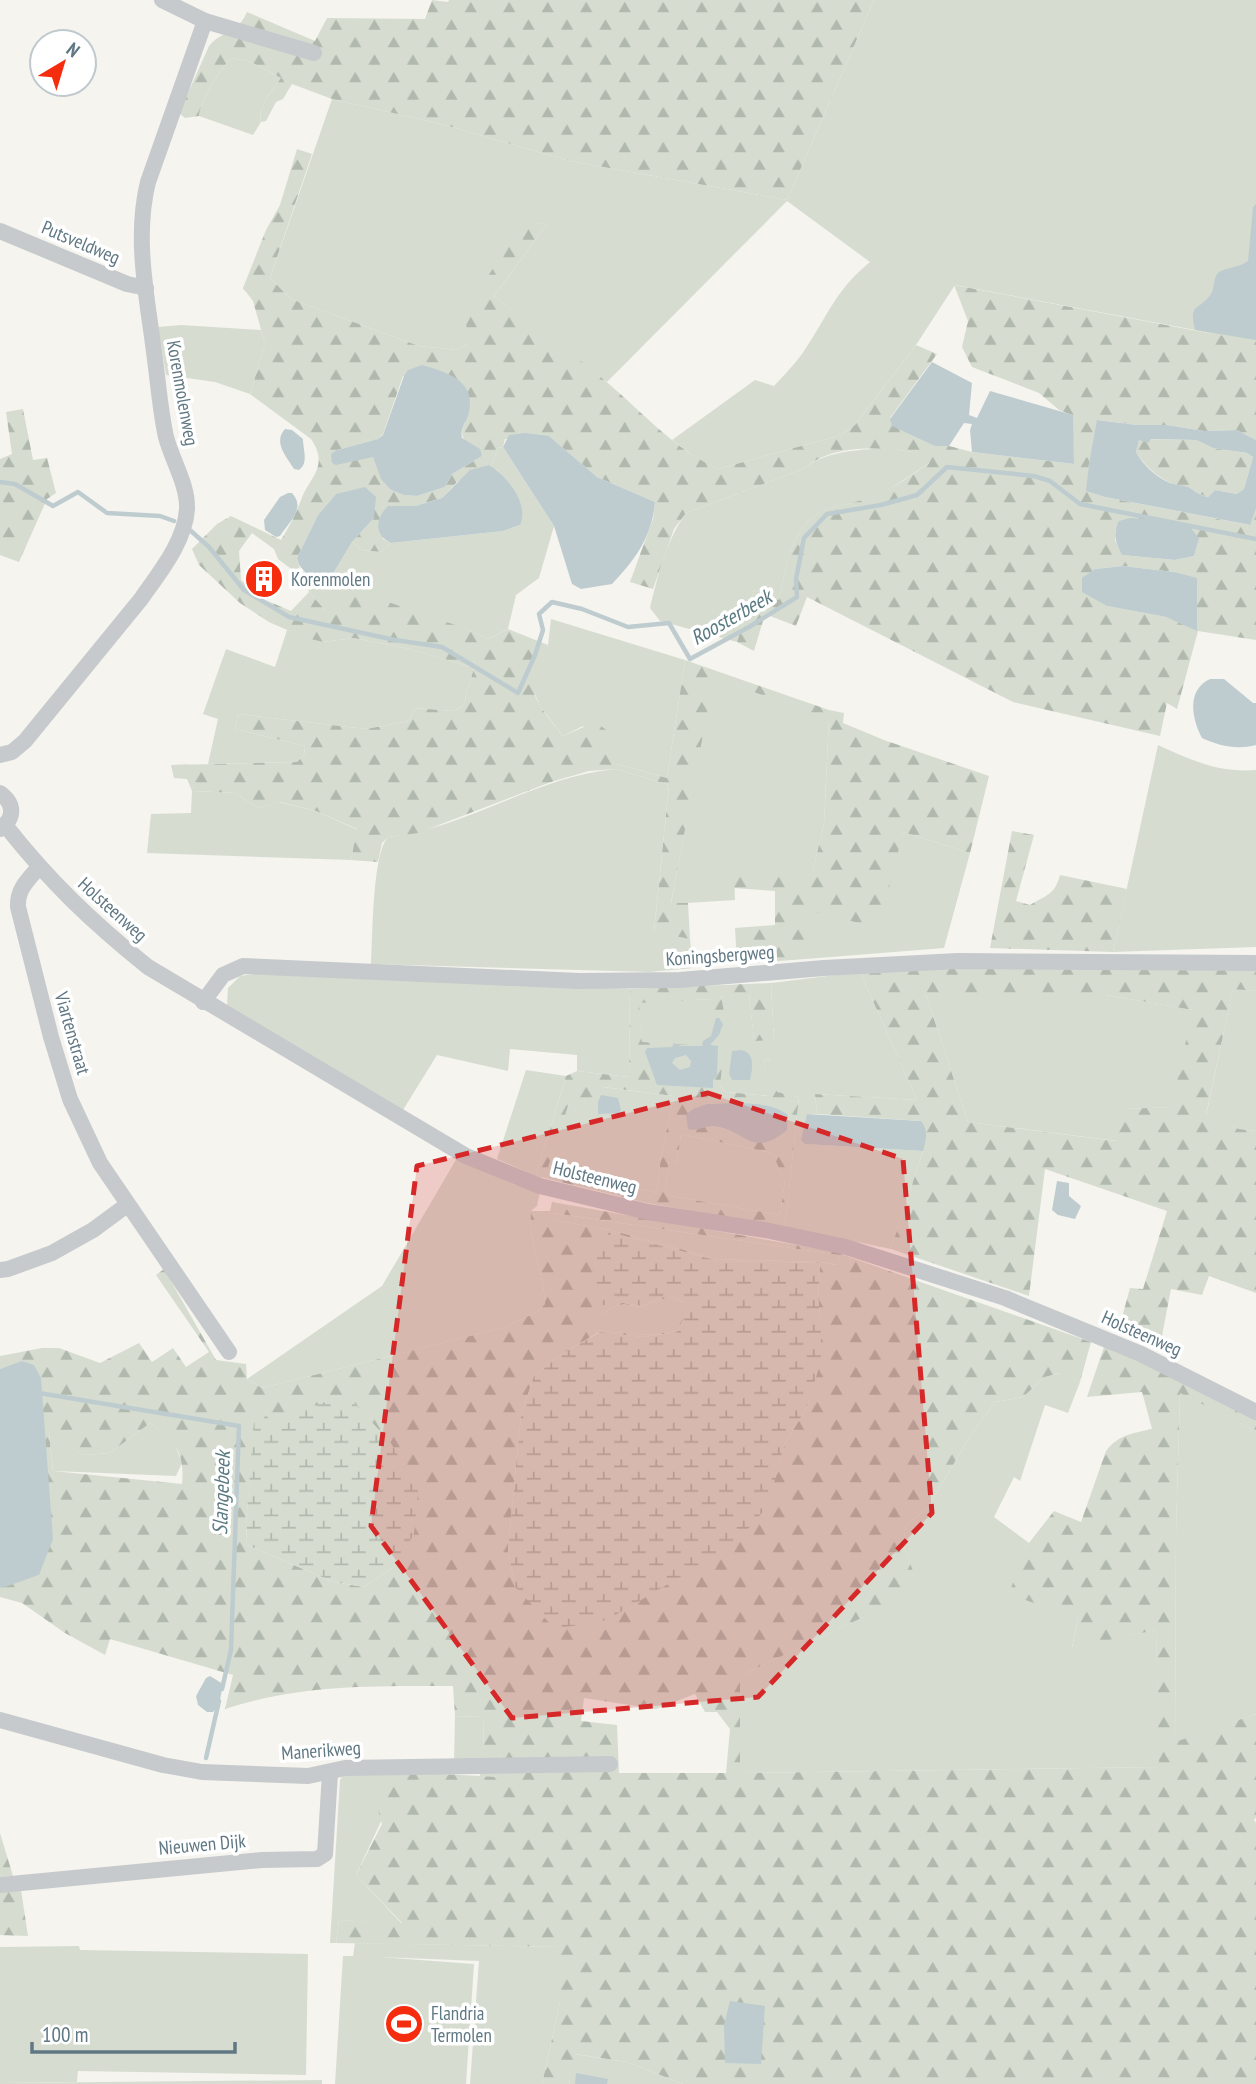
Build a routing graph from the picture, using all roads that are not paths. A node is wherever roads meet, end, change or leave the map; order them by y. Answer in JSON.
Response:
{"nodes":[{"id":1,"x":162,"y":0,"type":"edge"},
{"id":2,"x":205,"y":21,"type":"junction"},
{"id":3,"x":314,"y":53,"type":"dead end"},
{"id":4,"x":0,"y":231,"type":"edge"},
{"id":5,"x":146,"y":288,"type":"junction"},
{"id":6,"x":0,"y":755,"type":"edge"},
{"id":7,"x":0,"y":793,"type":"edge"},
{"id":8,"x":3,"y":827,"type":"edge"},
{"id":9,"x":39,"y":867,"type":"junction"},
{"id":10,"x":1256,"y":963,"type":"edge"},
{"id":11,"x":203,"y":1002,"type":"junction"},
{"id":12,"x":127,"y":1205,"type":"junction"},
{"id":13,"x":0,"y":1270,"type":"edge"},
{"id":14,"x":229,"y":1352,"type":"dead end"},
{"id":15,"x":1256,"y":1412,"type":"edge"},
{"id":16,"x":0,"y":1720,"type":"edge"},
{"id":17,"x":610,"y":1764,"type":"dead end"},
{"id":18,"x":330,"y":1773,"type":"junction"},
{"id":19,"x":0,"y":1885,"type":"edge"}],
"edges":[{"from":1,"to":2,"type":"street"},
{"from":2,"to":3,"type":"street"},
{"from":2,"to":5,"type":"street","name":"Korenmolenweg"},
{"from":4,"to":5,"type":"street","name":"Putsveldweg"},
{"from":5,"to":6,"type":"street","name":"Korenmolenweg"},
{"from":7,"to":8,"type":"street"},
{"from":8,"to":9,"type":"street","name":"Holsteenweg"},
{"from":9,"to":11,"type":"street","name":"Holsteenweg"},
{"from":9,"to":12,"type":"street","name":"Viartenstraat"},
{"from":10,"to":11,"type":"street","name":"Koningsbergweg"},
{"from":11,"to":15,"type":"street","name":"Holsteenweg"},
{"from":12,"to":13,"type":"street"},
{"from":12,"to":14,"type":"street","name":"Viartenstraat"},
{"from":16,"to":18,"type":"street","name":"Manerikweg"},
{"from":17,"to":18,"type":"street","name":"Manerikweg"},
{"from":18,"to":19,"type":"street","name":"Nieuwen Dijk"}]}
